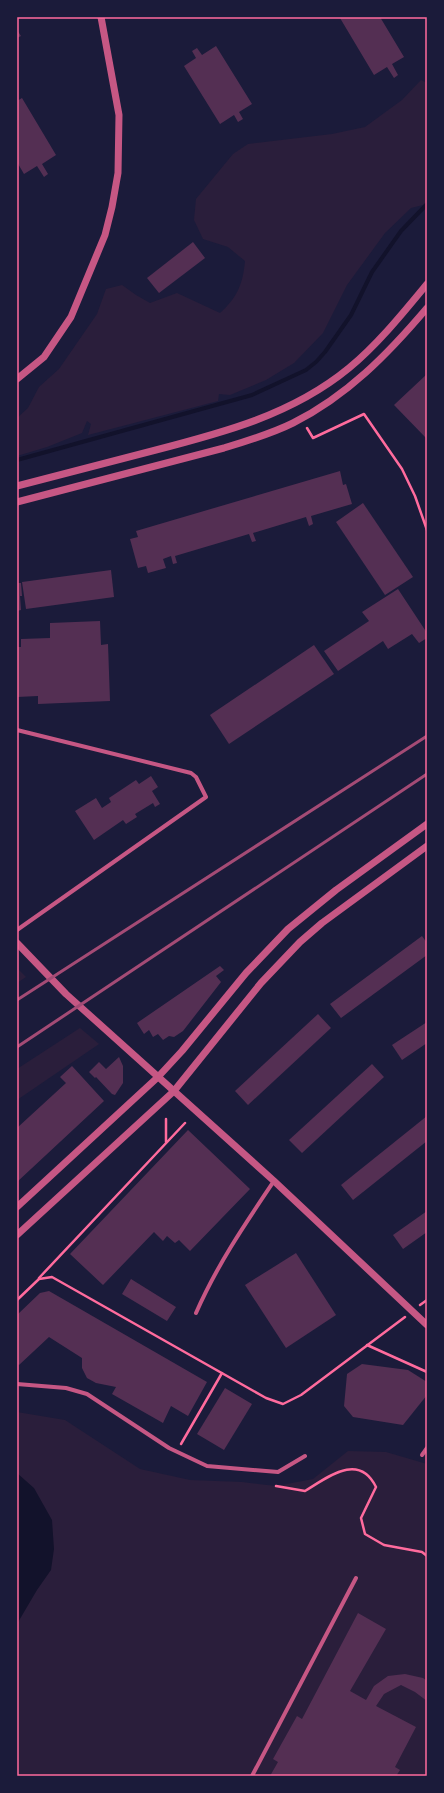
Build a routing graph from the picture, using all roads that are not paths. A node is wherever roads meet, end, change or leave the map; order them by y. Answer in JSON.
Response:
{"nodes":[{"id":1,"x":101,"y":17,"type":"edge"},
{"id":2,"x":427,"y":284,"type":"edge"},
{"id":3,"x":427,"y":308,"type":"edge"},
{"id":4,"x":17,"y":379,"type":"edge"},
{"id":5,"x":17,"y":486,"type":"edge"},
{"id":6,"x":17,"y":502,"type":"edge"},
{"id":7,"x":17,"y":730,"type":"edge"},
{"id":8,"x":427,"y":824,"type":"edge"},
{"id":9,"x":427,"y":846,"type":"edge"},
{"id":10,"x":17,"y":930,"type":"edge"},
{"id":11,"x":17,"y":943,"type":"edge"},
{"id":12,"x":158,"y":1077,"type":"junction"},
{"id":13,"x":174,"y":1091,"type":"junction"},
{"id":14,"x":274,"y":1181,"type":"junction"},
{"id":15,"x":17,"y":1206,"type":"edge"},
{"id":16,"x":17,"y":1235,"type":"edge"},
{"id":17,"x":196,"y":1313,"type":"dead end"},
{"id":18,"x":427,"y":1325,"type":"edge"},
{"id":19,"x":17,"y":1384,"type":"edge"},
{"id":20,"x":427,"y":1448,"type":"edge"},
{"id":21,"x":422,"y":1455,"type":"dead end"},
{"id":22,"x":305,"y":1456,"type":"dead end"},
{"id":23,"x":356,"y":1578,"type":"dead end"},
{"id":24,"x":252,"y":1776,"type":"edge"}],
"edges":[{"from":1,"to":4,"type":"street"},
{"from":2,"to":5,"type":"street"},
{"from":3,"to":6,"type":"street"},
{"from":7,"to":10,"type":"street"},
{"from":8,"to":12,"type":"street"},
{"from":9,"to":13,"type":"street"},
{"from":11,"to":12,"type":"street"},
{"from":12,"to":13,"type":"street"},
{"from":12,"to":15,"type":"street"},
{"from":13,"to":14,"type":"street"},
{"from":13,"to":16,"type":"street"},
{"from":14,"to":17,"type":"street"},
{"from":14,"to":18,"type":"street"},
{"from":19,"to":22,"type":"street"},
{"from":20,"to":21,"type":"street"},
{"from":23,"to":24,"type":"street"}]}
